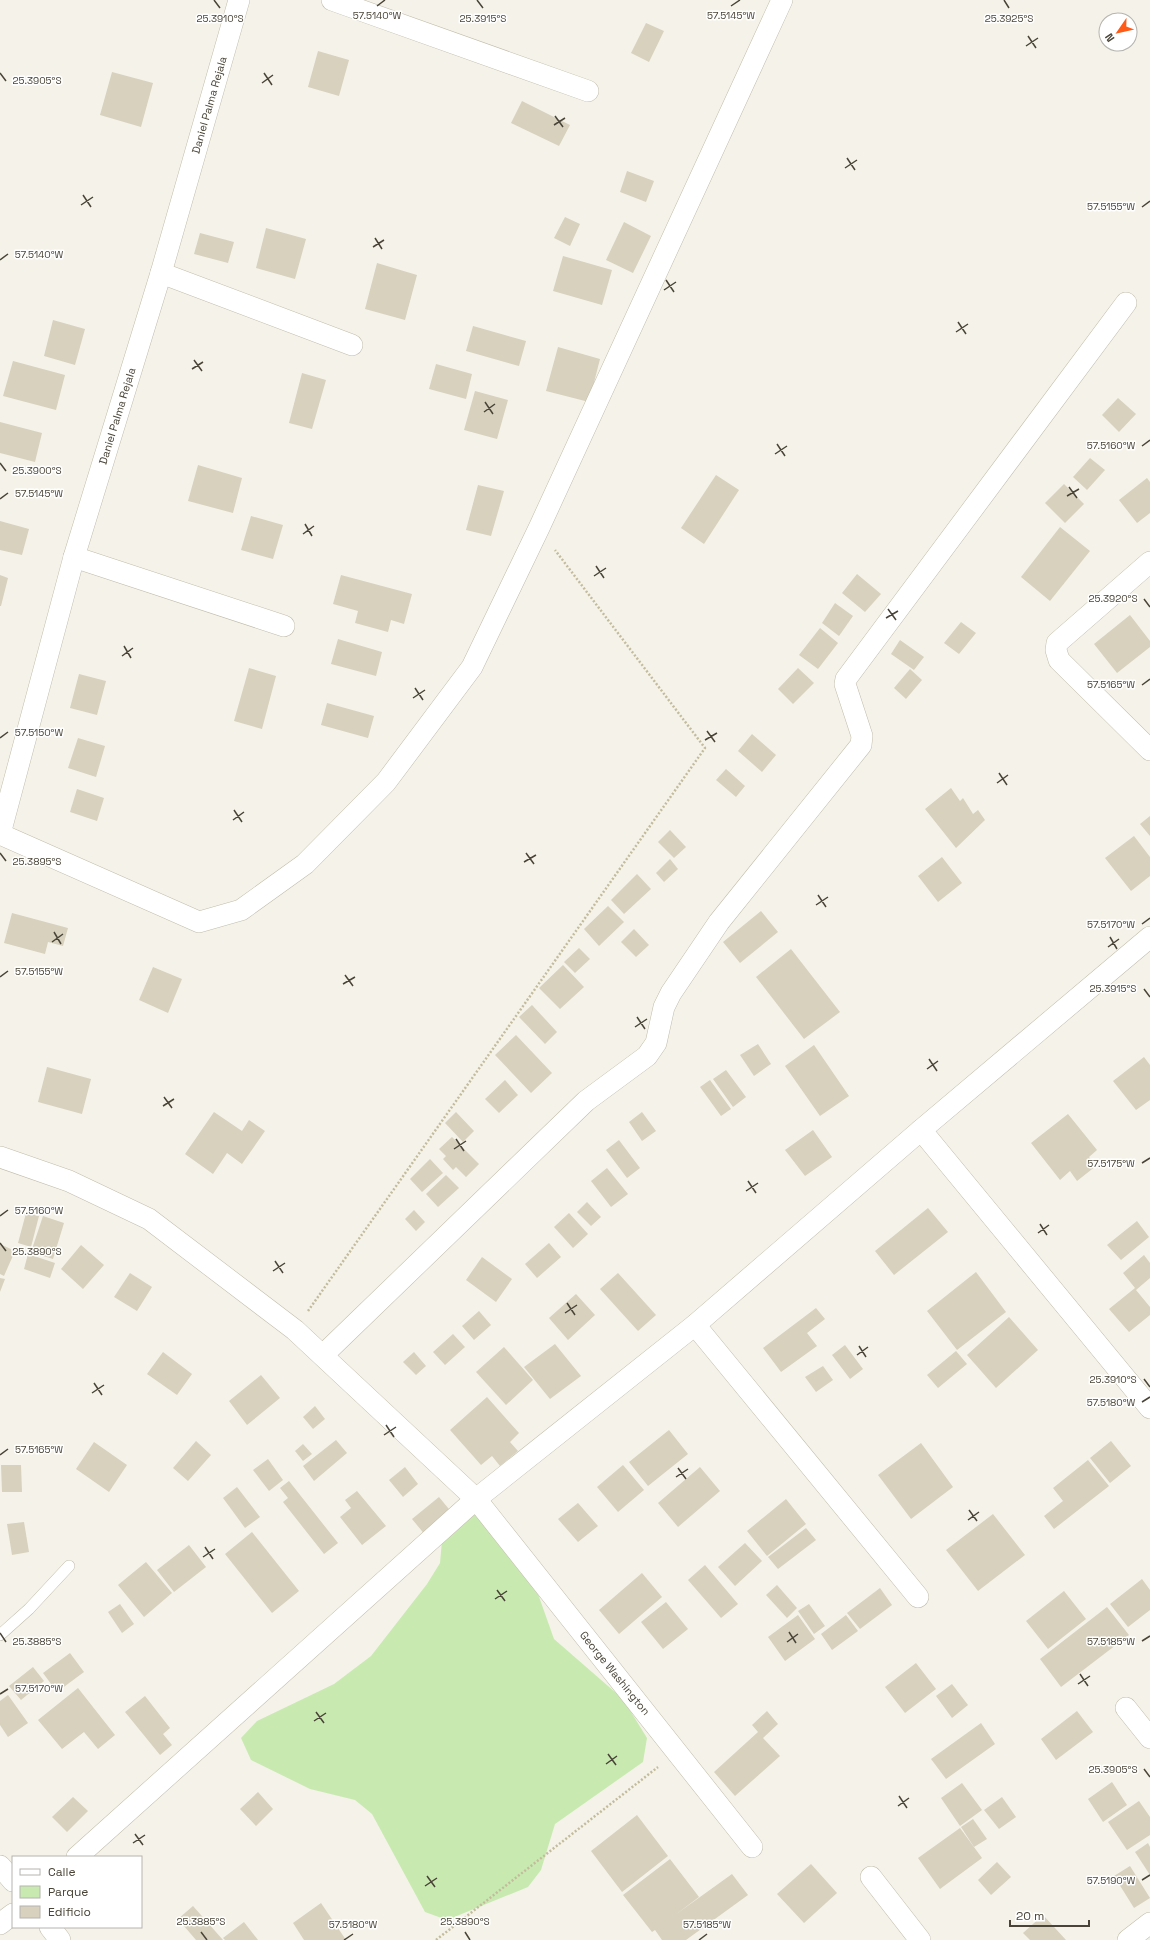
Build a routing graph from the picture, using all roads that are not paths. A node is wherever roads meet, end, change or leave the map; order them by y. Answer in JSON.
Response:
{"nodes":[{"id":1,"x":239,"y":0,"type":"edge"},
{"id":2,"x":332,"y":0,"type":"edge"},
{"id":3,"x":782,"y":0,"type":"edge"},
{"id":4,"x":588,"y":91,"type":"dead end"},
{"id":5,"x":161,"y":273,"type":"junction"},
{"id":6,"x":1126,"y":303,"type":"dead end"},
{"id":7,"x":352,"y":345,"type":"dead end"},
{"id":8,"x":74,"y":557,"type":"junction"},
{"id":9,"x":1150,"y":562,"type":"edge"},
{"id":10,"x":284,"y":626,"type":"dead end"},
{"id":11,"x":1150,"y":750,"type":"edge"},
{"id":12,"x":0,"y":834,"type":"edge"},
{"id":13,"x":1150,"y":937,"type":"edge"},
{"id":14,"x":921,"y":1130,"type":"junction"},
{"id":15,"x":0,"y":1157,"type":"edge"},
{"id":16,"x":695,"y":1325,"type":"junction"},
{"id":17,"x":323,"y":1356,"type":"junction"},
{"id":18,"x":1150,"y":1408,"type":"edge"},
{"id":19,"x":476,"y":1499,"type":"junction"},
{"id":20,"x":69,"y":1566,"type":"dead end"},
{"id":21,"x":918,"y":1597,"type":"dead end"},
{"id":22,"x":0,"y":1634,"type":"edge"},
{"id":23,"x":1126,"y":1708,"type":"dead end"},
{"id":24,"x":1150,"y":1738,"type":"edge"},
{"id":25,"x":752,"y":1847,"type":"dead end"},
{"id":26,"x":79,"y":1856,"type":"edge"},
{"id":27,"x":0,"y":1866,"type":"edge"},
{"id":28,"x":871,"y":1877,"type":"dead end"},
{"id":29,"x":12,"y":1880,"type":"edge"},
{"id":30,"x":12,"y":1915,"type":"edge"},
{"id":31,"x":1150,"y":1923,"type":"edge"},
{"id":32,"x":0,"y":1924,"type":"edge"},
{"id":33,"x":51,"y":1928,"type":"edge"},
{"id":34,"x":60,"y":1940,"type":"edge"},
{"id":35,"x":920,"y":1940,"type":"edge"},
{"id":36,"x":1128,"y":1940,"type":"edge"}],
"edges":[{"from":1,"to":5,"type":"street","name":"Daniel Palma Rejala"},
{"from":2,"to":4,"type":"street"},
{"from":3,"to":12,"type":"street"},
{"from":5,"to":7,"type":"street"},
{"from":5,"to":8,"type":"street","name":"Daniel Palma Rejala"},
{"from":6,"to":17,"type":"street"},
{"from":8,"to":10,"type":"street"},
{"from":8,"to":12,"type":"street","name":"Daniel Palma Rejala"},
{"from":9,"to":11,"type":"street"},
{"from":13,"to":14,"type":"street"},
{"from":14,"to":16,"type":"street"},
{"from":14,"to":18,"type":"street"},
{"from":15,"to":17,"type":"street","name":"George Washington"},
{"from":16,"to":19,"type":"street"},
{"from":16,"to":21,"type":"street"},
{"from":17,"to":19,"type":"street","name":"George Washington"},
{"from":19,"to":25,"type":"street","name":"George Washington"},
{"from":19,"to":26,"type":"street"},
{"from":20,"to":22,"type":"lane"},
{"from":23,"to":24,"type":"street"},
{"from":27,"to":29,"type":"street"},
{"from":28,"to":35,"type":"street"},
{"from":30,"to":32,"type":"street"},
{"from":31,"to":36,"type":"street"},
{"from":33,"to":34,"type":"street"}]}
